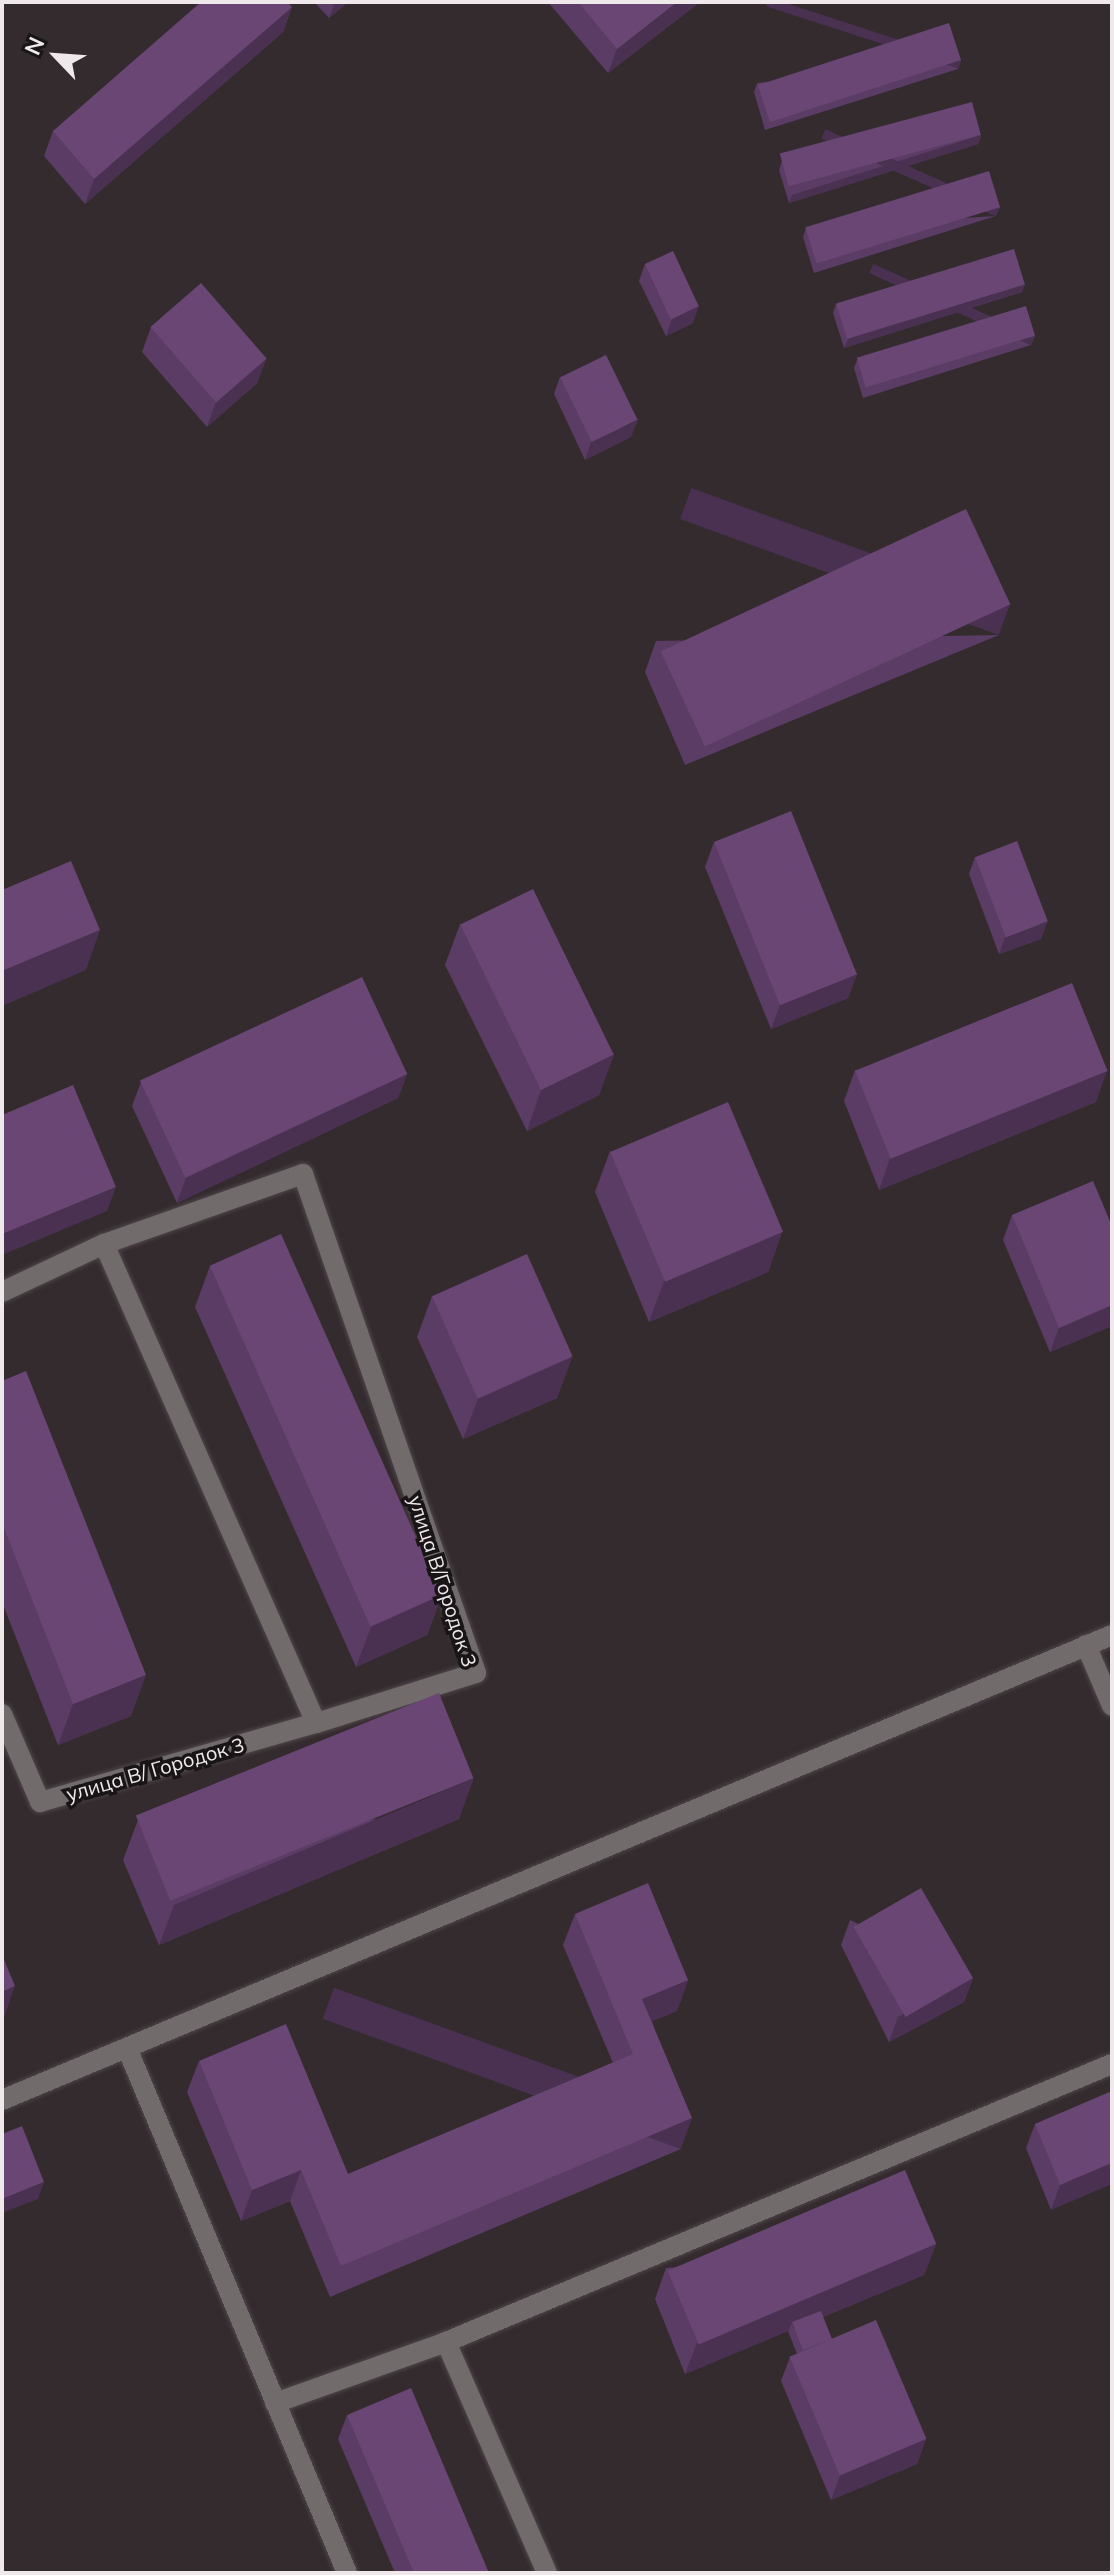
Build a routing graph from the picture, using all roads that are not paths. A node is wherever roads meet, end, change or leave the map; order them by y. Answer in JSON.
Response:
{"nodes":[{"id":1,"x":104,"y":1244,"type":"junction"},
{"id":2,"x":2,"y":1292,"type":"edge"},
{"id":3,"x":1112,"y":1635,"type":"edge"},
{"id":4,"x":1086,"y":1645,"type":"junction"},
{"id":5,"x":1112,"y":1706,"type":"edge"},
{"id":6,"x":2,"y":1714,"type":"edge"},
{"id":7,"x":316,"y":1723,"type":"junction"},
{"id":8,"x":127,"y":2048,"type":"junction"},
{"id":9,"x":1112,"y":2064,"type":"edge"},
{"id":10,"x":2,"y":2100,"type":"edge"},
{"id":11,"x":446,"y":2342,"type":"junction"},
{"id":12,"x":275,"y":2403,"type":"junction"},
{"id":13,"x":347,"y":2573,"type":"edge"},
{"id":14,"x":547,"y":2573,"type":"edge"}],
"edges":[{"from":1,"to":2,"type":"street","name":"улица В/Городок 3"},
{"from":1,"to":7,"type":"street"},
{"from":1,"to":7,"type":"street","name":"улица В/Городок 3"},
{"from":3,"to":4,"type":"street"},
{"from":4,"to":5,"type":"street"},
{"from":4,"to":8,"type":"street"},
{"from":6,"to":7,"type":"street","name":"улица В/ Городок 3"},
{"from":8,"to":10,"type":"street"},
{"from":8,"to":12,"type":"street"},
{"from":9,"to":11,"type":"street"},
{"from":11,"to":12,"type":"street"},
{"from":11,"to":14,"type":"street"},
{"from":12,"to":13,"type":"street"}]}
